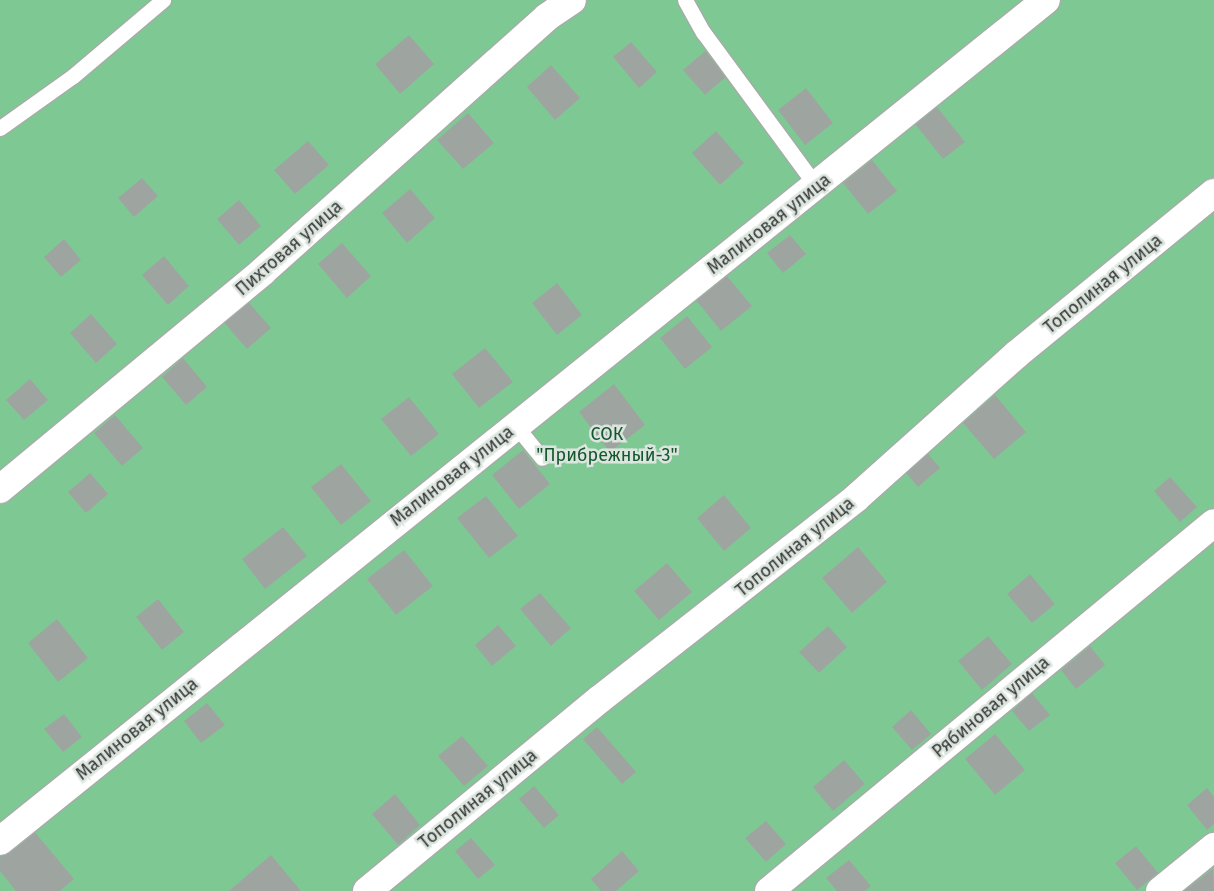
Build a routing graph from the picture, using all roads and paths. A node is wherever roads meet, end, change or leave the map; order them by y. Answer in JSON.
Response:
{"nodes":[{"id":1,"x":163,"y":0,"type":"edge"},
{"id":2,"x":572,"y":0,"type":"edge"},
{"id":3,"x":685,"y":0,"type":"edge"},
{"id":4,"x":1046,"y":0,"type":"edge"},
{"id":5,"x":0,"y":128,"type":"edge"},
{"id":6,"x":816,"y":186,"type":"junction"},
{"id":7,"x":1214,"y":192,"type":"edge"},
{"id":8,"x":516,"y":426,"type":"junction"},
{"id":9,"x":542,"y":458,"type":"dead end"},
{"id":10,"x":0,"y":489,"type":"edge"},
{"id":11,"x":1214,"y":523,"type":"edge"},
{"id":12,"x":0,"y":841,"type":"edge"},
{"id":13,"x":1214,"y":847,"type":"edge"},
{"id":14,"x":367,"y":891,"type":"edge"},
{"id":15,"x":769,"y":891,"type":"edge"},
{"id":16,"x":1160,"y":891,"type":"edge"}],
"edges":[{"from":1,"to":5,"type":"lane"},
{"from":2,"to":10,"type":"street","name":"Пихтовая улица"},
{"from":3,"to":6,"type":"lane"},
{"from":4,"to":6,"type":"street","name":"Малиновая улица"},
{"from":6,"to":8,"type":"street","name":"Малиновая улица"},
{"from":7,"to":14,"type":"street","name":"Тополиная улица"},
{"from":8,"to":9,"type":"lane"},
{"from":8,"to":12,"type":"street","name":"Малиновая улица"},
{"from":11,"to":15,"type":"street","name":"Рябиновая улица"},
{"from":13,"to":16,"type":"street"}]}
